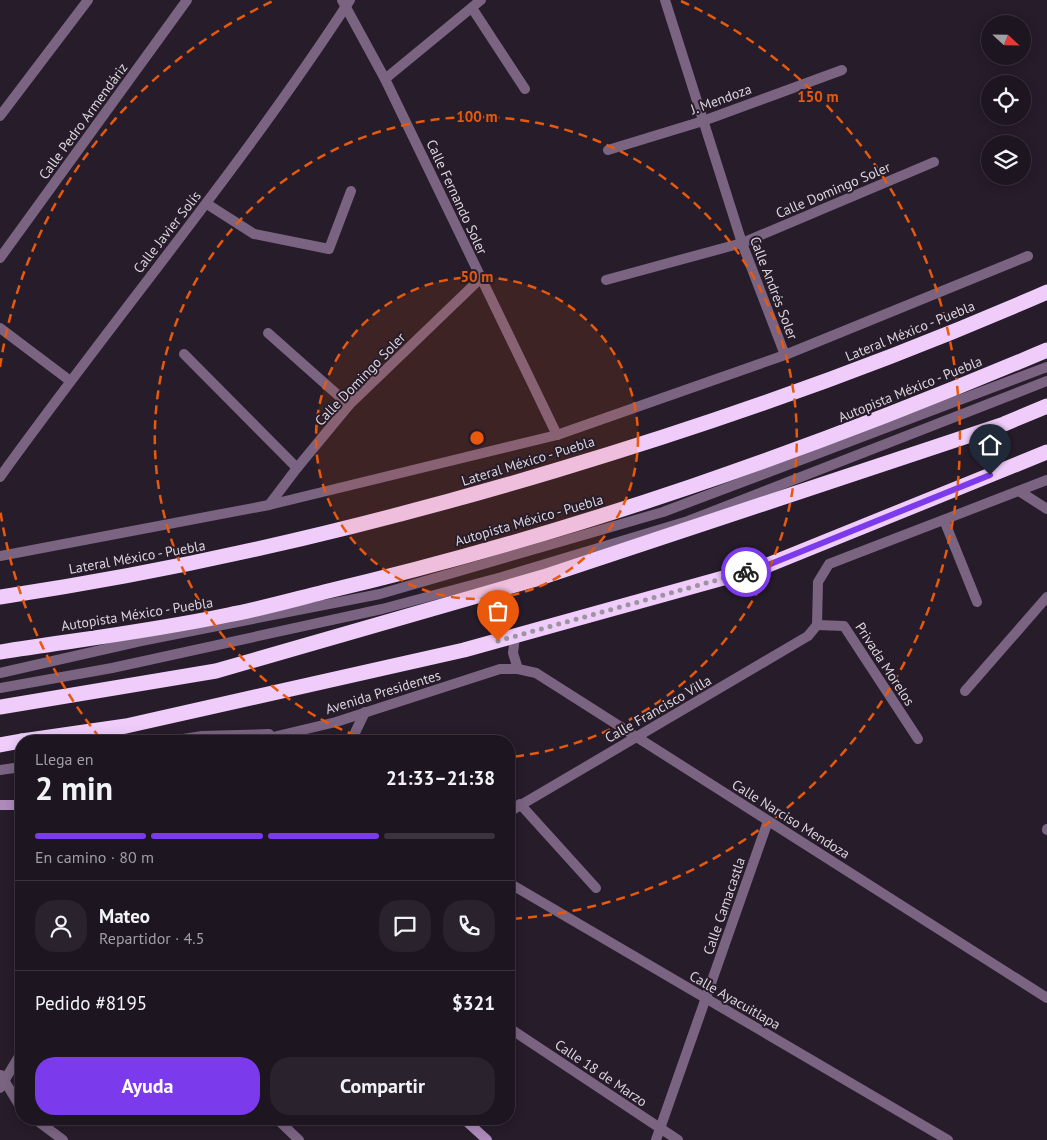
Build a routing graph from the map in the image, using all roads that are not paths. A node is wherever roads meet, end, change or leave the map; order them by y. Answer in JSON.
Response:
{"nodes":[{"id":1,"x":88,"y":0,"type":"edge"},
{"id":2,"x":187,"y":0,"type":"edge"},
{"id":3,"x":481,"y":0,"type":"edge"},
{"id":4,"x":665,"y":0,"type":"edge"},
{"id":5,"x":346,"y":2,"type":"edge"},
{"id":6,"x":472,"y":8,"type":"junction"},
{"id":7,"x":842,"y":70,"type":"dead end"},
{"id":8,"x":385,"y":79,"type":"junction"},
{"id":9,"x":525,"y":89,"type":"dead end"},
{"id":10,"x":0,"y":116,"type":"edge"},
{"id":11,"x":703,"y":121,"type":"junction"},
{"id":12,"x":608,"y":150,"type":"dead end"},
{"id":13,"x":934,"y":162,"type":"dead end"},
{"id":14,"x":351,"y":191,"type":"dead end"},
{"id":15,"x":207,"y":204,"type":"junction"},
{"id":16,"x":742,"y":244,"type":"junction"},
{"id":17,"x":1028,"y":256,"type":"dead end"},
{"id":18,"x":0,"y":258,"type":"edge"},
{"id":19,"x":480,"y":279,"type":"junction"},
{"id":20,"x":606,"y":280,"type":"dead end"},
{"id":21,"x":1047,"y":292,"type":"edge"},
{"id":22,"x":0,"y":328,"type":"edge"},
{"id":23,"x":268,"y":333,"type":"dead end"},
{"id":24,"x":1047,"y":350,"type":"edge"},
{"id":25,"x":184,"y":354,"type":"dead end"},
{"id":26,"x":785,"y":355,"type":"junction"},
{"id":27,"x":1047,"y":367,"type":"edge"},
{"id":28,"x":70,"y":380,"type":"junction"},
{"id":29,"x":1047,"y":381,"type":"edge"},
{"id":30,"x":349,"y":405,"type":"junction"},
{"id":31,"x":1047,"y":406,"type":"edge"},
{"id":32,"x":557,"y":435,"type":"junction"},
{"id":33,"x":1047,"y":452,"type":"edge"},
{"id":34,"x":297,"y":468,"type":"junction"},
{"id":35,"x":0,"y":477,"type":"edge"},
{"id":36,"x":1047,"y":480,"type":"edge"},
{"id":37,"x":1020,"y":491,"type":"junction"},
{"id":38,"x":269,"y":506,"type":"junction"},
{"id":39,"x":1047,"y":509,"type":"edge"},
{"id":40,"x":944,"y":520,"type":"junction"},
{"id":41,"x":0,"y":556,"type":"edge"},
{"id":42,"x":0,"y":597,"type":"edge"},
{"id":43,"x":1047,"y":597,"type":"edge"},
{"id":44,"x":977,"y":602,"type":"dead end"},
{"id":45,"x":817,"y":625,"type":"junction"},
{"id":46,"x":515,"y":636,"type":"junction"},
{"id":47,"x":0,"y":652,"type":"edge"},
{"id":48,"x":518,"y":669,"type":"junction"},
{"id":49,"x":0,"y":673,"type":"edge"},
{"id":50,"x":0,"y":688,"type":"edge"},
{"id":51,"x":965,"y":691,"type":"dead end"},
{"id":52,"x":0,"y":707,"type":"edge"},
{"id":53,"x":365,"y":712,"type":"junction"},
{"id":54,"x":292,"y":733,"type":"junction"},
{"id":55,"x":64,"y":735,"type":"edge"},
{"id":56,"x":232,"y":735,"type":"edge"},
{"id":57,"x":283,"y":735,"type":"edge"},
{"id":58,"x":354,"y":735,"type":"edge"},
{"id":59,"x":637,"y":738,"type":"junction"},
{"id":60,"x":918,"y":739,"type":"dead end"},
{"id":61,"x":15,"y":742,"type":"edge"},
{"id":62,"x":0,"y":744,"type":"edge"},
{"id":63,"x":15,"y":768,"type":"edge"},
{"id":64,"x":0,"y":770,"type":"edge"},
{"id":65,"x":520,"y":804,"type":"junction"},
{"id":66,"x":0,"y":805,"type":"edge"},
{"id":67,"x":15,"y":805,"type":"edge"},
{"id":68,"x":515,"y":808,"type":"edge"},
{"id":69,"x":768,"y":821,"type":"junction"},
{"id":70,"x":515,"y":887,"type":"edge"},
{"id":71,"x":596,"y":888,"type":"dead end"},
{"id":72,"x":1047,"y":998,"type":"edge"},
{"id":73,"x":707,"y":1000,"type":"junction"},
{"id":74,"x":515,"y":1032,"type":"edge"},
{"id":75,"x":15,"y":1062,"type":"edge"},
{"id":76,"x":2,"y":1081,"type":"edge"},
{"id":77,"x":15,"y":1099,"type":"edge"},
{"id":78,"x":43,"y":1125,"type":"edge"},
{"id":79,"x":283,"y":1125,"type":"edge"},
{"id":80,"x":471,"y":1125,"type":"edge"},
{"id":81,"x":660,"y":1130,"type":"junction"},
{"id":82,"x":62,"y":1140,"type":"edge"},
{"id":83,"x":298,"y":1140,"type":"edge"},
{"id":84,"x":487,"y":1140,"type":"edge"},
{"id":85,"x":656,"y":1140,"type":"edge"},
{"id":86,"x":678,"y":1140,"type":"edge"},
{"id":87,"x":948,"y":1140,"type":"edge"}],
"edges":[{"from":1,"to":10,"type":"street"},
{"from":2,"to":18,"type":"street","name":"Calle Pedro Armendáriz"},
{"from":3,"to":6,"type":"street"},
{"from":4,"to":11,"type":"street","name":"Calle Andrés Soler"},
{"from":5,"to":8,"type":"street","name":"Calle Fernando Soler"},
{"from":5,"to":15,"type":"street","name":"Calle Javier Solís"},
{"from":6,"to":8,"type":"street"},
{"from":6,"to":9,"type":"street"},
{"from":7,"to":11,"type":"street","name":"J. Mendoza"},
{"from":8,"to":19,"type":"street","name":"Calle Fernando Soler"},
{"from":11,"to":12,"type":"street","name":"J. Mendoza"},
{"from":11,"to":16,"type":"street","name":"Calle Andrés Soler"},
{"from":13,"to":16,"type":"street","name":"Calle Domingo Soler"},
{"from":14,"to":15,"type":"street"},
{"from":15,"to":28,"type":"street","name":"Calle Javier Solís"},
{"from":16,"to":20,"type":"street","name":"Calle Domingo Soler"},
{"from":16,"to":26,"type":"street","name":"Calle Andrés Soler"},
{"from":17,"to":26,"type":"street"},
{"from":19,"to":30,"type":"street","name":"Calle Domingo Soler"},
{"from":19,"to":32,"type":"street","name":"Calle Fernando Soler"},
{"from":21,"to":42,"type":"highway","name":"Lateral México - Puebla"},
{"from":22,"to":28,"type":"street"},
{"from":23,"to":30,"type":"street"},
{"from":24,"to":47,"type":"highway","name":"Autopista México - Puebla"},
{"from":25,"to":34,"type":"street"},
{"from":26,"to":32,"type":"street","name":"Calle Andrés Soler"},
{"from":27,"to":49,"type":"street"},
{"from":28,"to":35,"type":"street","name":"Calle Javier Solís"},
{"from":29,"to":50,"type":"street"},
{"from":30,"to":34,"type":"street","name":"Calle Domingo Soler"},
{"from":31,"to":52,"type":"highway"},
{"from":32,"to":38,"type":"street","name":"Calle Andrés Soler"},
{"from":33,"to":46,"type":"highway"},
{"from":34,"to":38,"type":"street","name":"Calle Domingo Soler"},
{"from":36,"to":37,"type":"street"},
{"from":37,"to":39,"type":"street"},
{"from":37,"to":40,"type":"street"},
{"from":38,"to":41,"type":"street","name":"Calle Andrés Soler"},
{"from":40,"to":44,"type":"street"},
{"from":40,"to":45,"type":"street"},
{"from":43,"to":51,"type":"street"},
{"from":45,"to":59,"type":"street","name":"Calle Francisco Villa"},
{"from":45,"to":60,"type":"street","name":"Privada Morelos"},
{"from":46,"to":48,"type":"street"},
{"from":46,"to":55,"type":"highway"},
{"from":48,"to":53,"type":"street","name":"Avenida Presidentes"},
{"from":48,"to":59,"type":"street","name":"Calle Narciso Mendoza"},
{"from":53,"to":54,"type":"street","name":"Avenida Presidentes"},
{"from":53,"to":58,"type":"street"},
{"from":54,"to":56,"type":"street"},
{"from":54,"to":57,"type":"street","name":"Avenida Presidentes"},
{"from":59,"to":65,"type":"street","name":"Calle Francisco Villa"},
{"from":59,"to":69,"type":"street","name":"Calle Narciso Mendoza"},
{"from":61,"to":62,"type":"highway"},
{"from":63,"to":64,"type":"street"},
{"from":65,"to":68,"type":"street","name":"Calle Francisco Villa"},
{"from":65,"to":71,"type":"street"},
{"from":66,"to":67,"type":"main road"},
{"from":69,"to":72,"type":"street","name":"Calle Narciso Mendoza"},
{"from":69,"to":73,"type":"street","name":"Calle Camacastla"},
{"from":70,"to":73,"type":"street","name":"Calle Ayacuitlapa"},
{"from":73,"to":81,"type":"street","name":"Calle Camacastla"},
{"from":73,"to":87,"type":"street","name":"Calle Ayacuitlapa"},
{"from":74,"to":81,"type":"street","name":"Calle 18 de Marzo"},
{"from":75,"to":76,"type":"street"},
{"from":76,"to":77,"type":"street"},
{"from":78,"to":82,"type":"street"},
{"from":79,"to":83,"type":"street"},
{"from":80,"to":84,"type":"main road"},
{"from":81,"to":85,"type":"street","name":"Calle Camacastla"},
{"from":81,"to":86,"type":"street","name":"Calle 18 de Marzo"}]}
